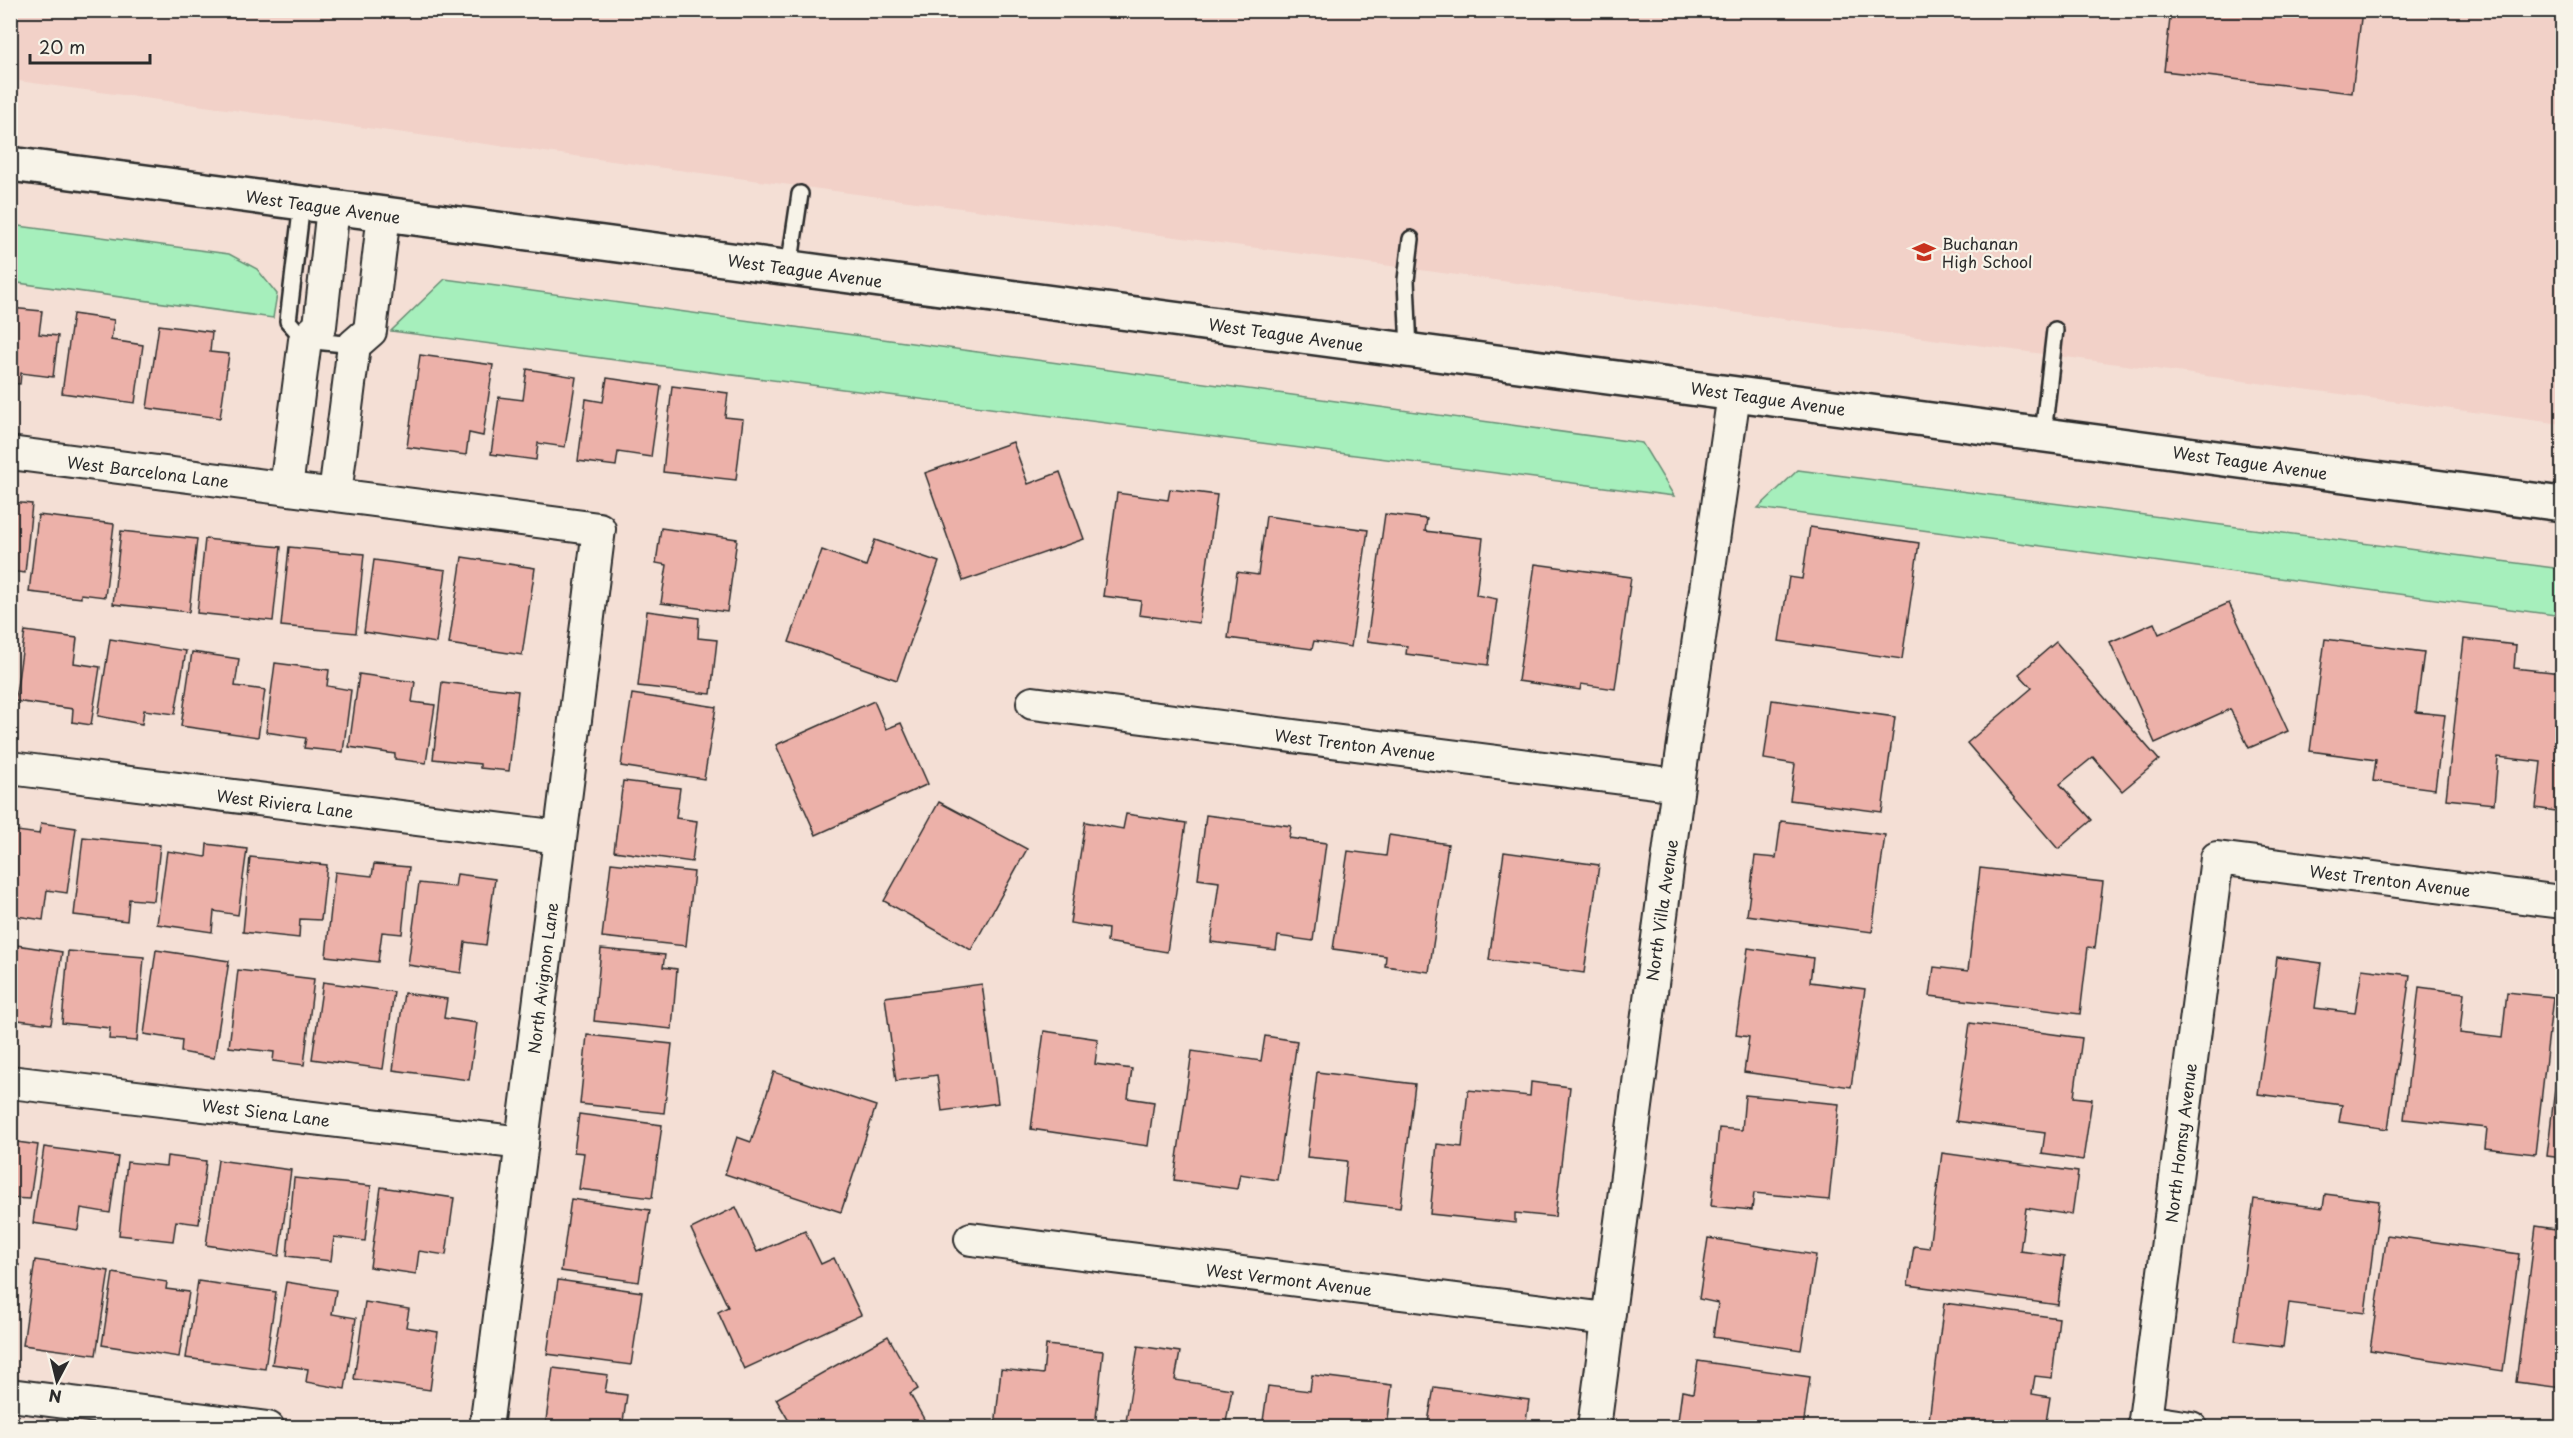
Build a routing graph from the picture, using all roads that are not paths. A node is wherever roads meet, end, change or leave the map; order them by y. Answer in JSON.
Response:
{"nodes":[{"id":1,"x":10,"y":164,"type":"edge"},
{"id":2,"x":800,"y":194,"type":"dead end"},
{"id":3,"x":318,"y":205,"type":"junction"},
{"id":4,"x":384,"y":214,"type":"junction"},
{"id":5,"x":1411,"y":239,"type":"dead end"},
{"id":6,"x":789,"y":268,"type":"junction"},
{"id":7,"x":2055,"y":330,"type":"dead end"},
{"id":8,"x":305,"y":340,"type":"junction"},
{"id":9,"x":354,"y":345,"type":"junction"},
{"id":10,"x":1410,"y":351,"type":"junction"},
{"id":11,"x":1734,"y":394,"type":"junction"},
{"id":12,"x":2043,"y":434,"type":"junction"},
{"id":13,"x":10,"y":453,"type":"edge"},
{"id":14,"x":286,"y":488,"type":"junction"},
{"id":15,"x":335,"y":494,"type":"junction"},
{"id":16,"x":2562,"y":504,"type":"edge"},
{"id":17,"x":598,"y":529,"type":"joint"},
{"id":18,"x":1033,"y":703,"type":"dead end"},
{"id":19,"x":10,"y":768,"type":"edge"},
{"id":20,"x":1678,"y":785,"type":"junction"},
{"id":21,"x":560,"y":837,"type":"junction"},
{"id":22,"x":2217,"y":858,"type":"joint"},
{"id":23,"x":2562,"y":903,"type":"edge"},
{"id":24,"x":10,"y":1082,"type":"edge"},
{"id":25,"x":522,"y":1143,"type":"junction"},
{"id":26,"x":971,"y":1239,"type":"dead end"},
{"id":27,"x":1607,"y":1319,"type":"junction"},
{"id":28,"x":10,"y":1395,"type":"edge"},
{"id":29,"x":2144,"y":1424,"type":"edge"},
{"id":30,"x":268,"y":1428,"type":"edge"},
{"id":31,"x":486,"y":1428,"type":"edge"},
{"id":32,"x":1594,"y":1428,"type":"edge"},
{"id":33,"x":2191,"y":1428,"type":"edge"}],
"edges":[{"from":1,"to":3,"type":"street","name":"West Teague Avenue"},
{"from":2,"to":6,"type":"lane"},
{"from":3,"to":4,"type":"street","name":"West Teague Avenue"},
{"from":3,"to":8,"type":"street"},
{"from":4,"to":6,"type":"street","name":"West Teague Avenue"},
{"from":4,"to":9,"type":"street"},
{"from":5,"to":10,"type":"lane"},
{"from":6,"to":10,"type":"street","name":"West Teague Avenue"},
{"from":7,"to":12,"type":"lane"},
{"from":8,"to":9,"type":"lane"},
{"from":8,"to":14,"type":"street"},
{"from":9,"to":15,"type":"street"},
{"from":10,"to":11,"type":"street","name":"West Teague Avenue"},
{"from":11,"to":12,"type":"street","name":"West Teague Avenue"},
{"from":11,"to":20,"type":"street","name":"North Villa Avenue"},
{"from":12,"to":16,"type":"street","name":"West Teague Avenue"},
{"from":13,"to":14,"type":"street","name":"West Barcelona Lane"},
{"from":14,"to":15,"type":"street","name":"West Barcelona Lane"},
{"from":15,"to":17,"type":"street","name":"West Barcelona Lane"},
{"from":17,"to":21,"type":"street","name":"North Avignon Lane"},
{"from":18,"to":20,"type":"street","name":"West Trenton Avenue"},
{"from":19,"to":21,"type":"street","name":"West Riviera Lane"},
{"from":20,"to":27,"type":"street","name":"North Villa Avenue"},
{"from":21,"to":25,"type":"street","name":"North Avignon Lane"},
{"from":22,"to":23,"type":"street","name":"West Trenton Avenue"},
{"from":22,"to":29,"type":"street","name":"North Homsy Avenue"},
{"from":24,"to":25,"type":"street","name":"West Siena Lane"},
{"from":25,"to":31,"type":"street","name":"North Avignon Lane"},
{"from":26,"to":27,"type":"street","name":"West Vermont Avenue"},
{"from":27,"to":32,"type":"street","name":"North Villa Avenue"},
{"from":28,"to":30,"type":"street"},
{"from":29,"to":33,"type":"street"}]}
